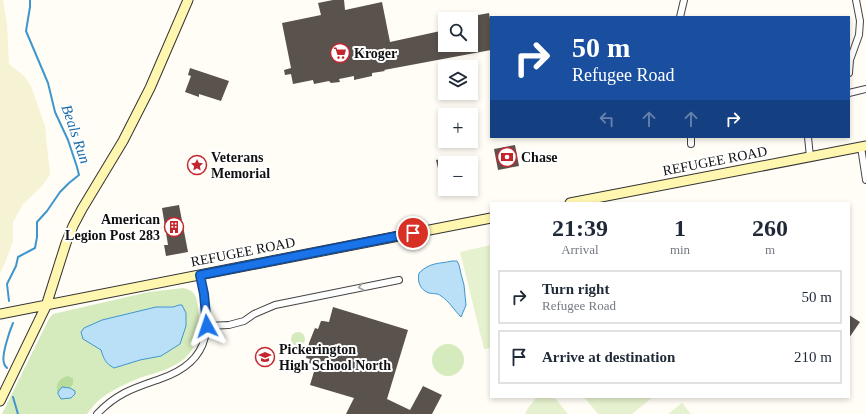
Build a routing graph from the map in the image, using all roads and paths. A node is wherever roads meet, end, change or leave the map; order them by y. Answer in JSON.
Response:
{"nodes":[{"id":1,"x":188,"y":0,"type":"edge"},
{"id":2,"x":684,"y":0,"type":"edge"},
{"id":3,"x":856,"y":0,"type":"edge"},
{"id":4,"x":680,"y":16,"type":"edge"},
{"id":5,"x":850,"y":60,"type":"edge"},
{"id":6,"x":866,"y":89,"type":"edge"},
{"id":7,"x":850,"y":93,"type":"edge"},
{"id":8,"x":691,"y":138,"type":"edge"},
{"id":9,"x":808,"y":138,"type":"edge"},
{"id":10,"x":691,"y":144,"type":"dead end"},
{"id":11,"x":863,"y":147,"type":"edge"},
{"id":12,"x":810,"y":157,"type":"junction"},
{"id":13,"x":866,"y":180,"type":"edge"},
{"id":14,"x":575,"y":202,"type":"edge"},
{"id":15,"x":490,"y":218,"type":"edge"},
{"id":16,"x":200,"y":275,"type":"junction"},
{"id":17,"x":399,"y":280,"type":"dead end"},
{"id":18,"x":47,"y":304,"type":"junction"},
{"id":19,"x":0,"y":314,"type":"edge"},
{"id":20,"x":207,"y":326,"type":"junction"},
{"id":21,"x":0,"y":401,"type":"edge"},
{"id":22,"x":97,"y":414,"type":"edge"}],
"edges":[{"from":1,"to":18,"type":"main road"},
{"from":2,"to":4,"type":"street"},
{"from":3,"to":5,"type":"street"},
{"from":6,"to":7,"type":"street"},
{"from":8,"to":10,"type":"street"},
{"from":9,"to":12,"type":"street"},
{"from":11,"to":12,"type":"main road","name":"REFUGEE ROAD"},
{"from":11,"to":13,"type":"street"},
{"from":12,"to":14,"type":"main road","name":"REFUGEE ROAD"},
{"from":15,"to":16,"type":"main road","name":"REFUGEE ROAD"},
{"from":16,"to":18,"type":"main road","name":"REFUGEE ROAD"},
{"from":16,"to":20,"type":"street"},
{"from":17,"to":20,"type":"street","one_way":true},
{"from":18,"to":19,"type":"main road","name":"REFUGEE ROAD"},
{"from":18,"to":21,"type":"main road"},
{"from":20,"to":22,"type":"street"}]}
